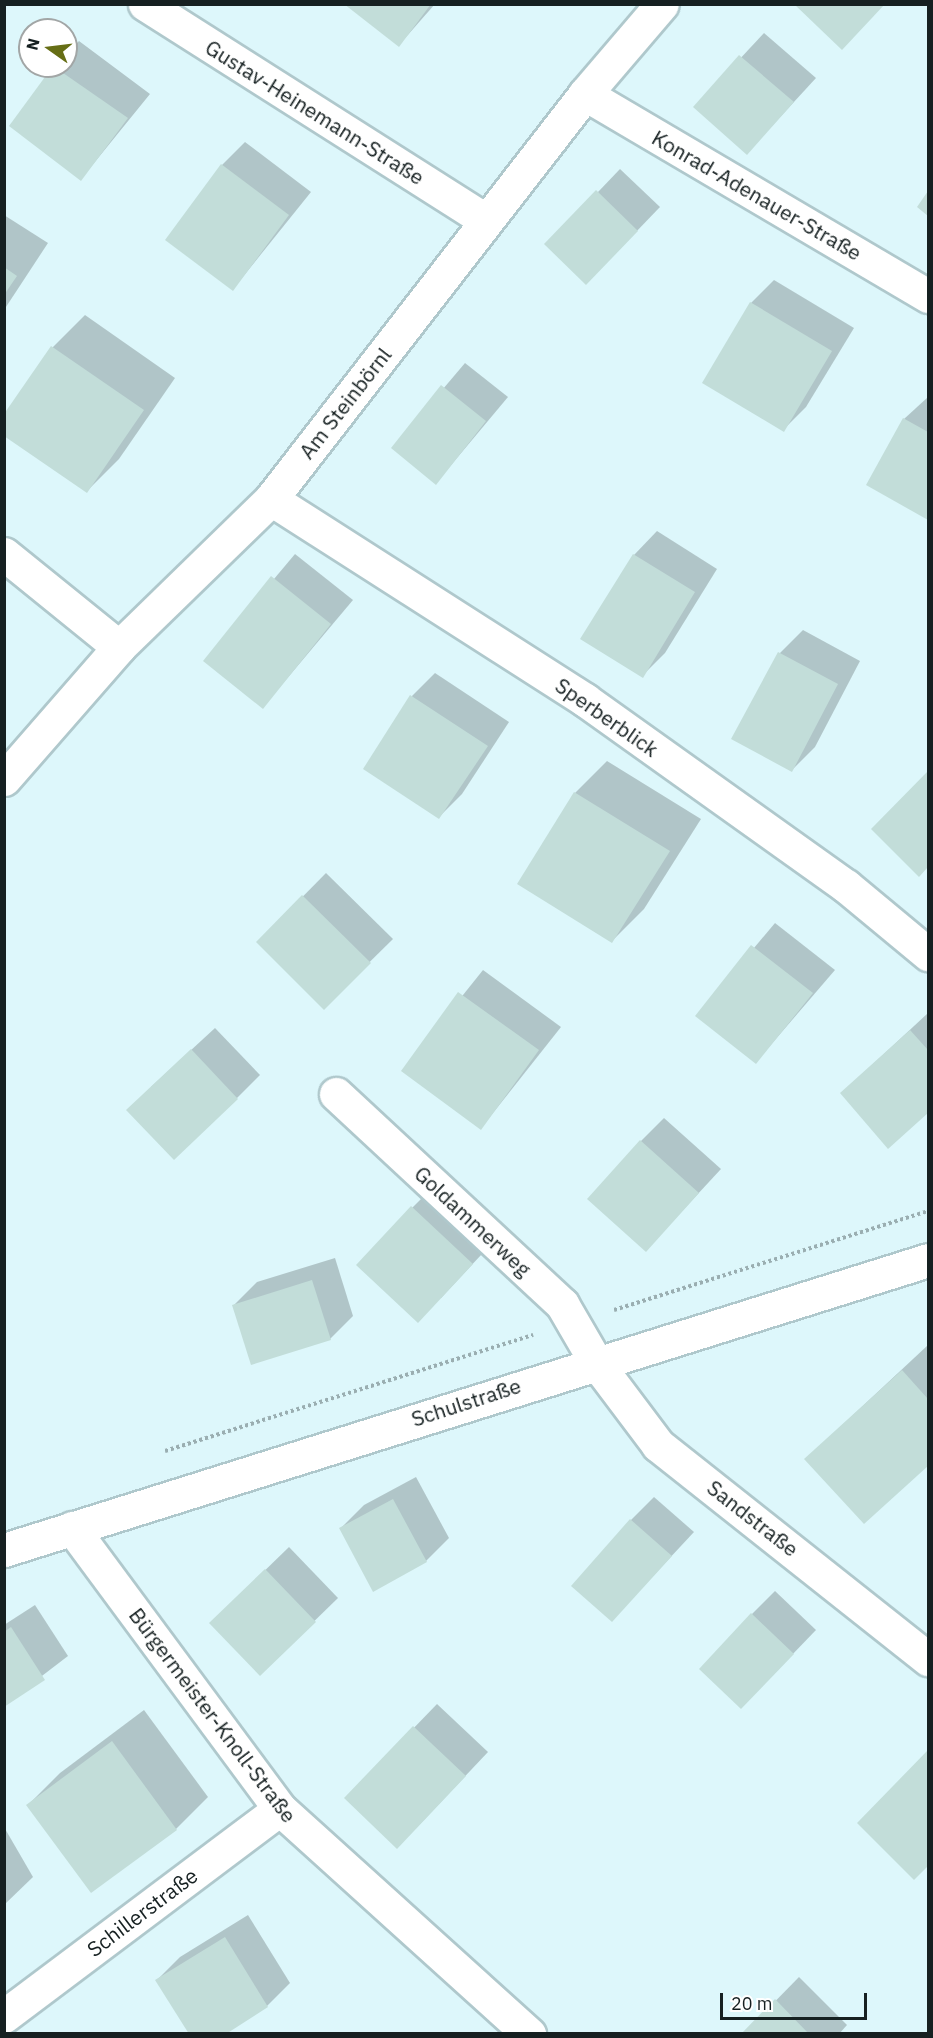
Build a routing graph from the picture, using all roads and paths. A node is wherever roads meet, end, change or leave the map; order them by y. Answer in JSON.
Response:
{"nodes":[{"id":1,"x":145,"y":4,"type":"edge"},
{"id":2,"x":662,"y":4,"type":"edge"},
{"id":3,"x":585,"y":94,"type":"junction"},
{"id":4,"x":486,"y":220,"type":"junction"},
{"id":5,"x":928,"y":296,"type":"edge"},
{"id":6,"x":272,"y":499,"type":"junction"},
{"id":7,"x":4,"y":554,"type":"edge"},
{"id":8,"x":119,"y":647,"type":"junction"},
{"id":9,"x":4,"y":779,"type":"edge"},
{"id":10,"x":928,"y":954,"type":"edge"},
{"id":11,"x":336,"y":1094,"type":"dead end"},
{"id":12,"x":928,"y":1260,"type":"edge"},
{"id":13,"x":595,"y":1361,"type":"junction"},
{"id":14,"x":72,"y":1528,"type":"junction"},
{"id":15,"x":4,"y":1550,"type":"edge"},
{"id":16,"x":928,"y":1659,"type":"edge"},
{"id":17,"x":280,"y":1809,"type":"junction"},
{"id":18,"x":4,"y":2016,"type":"edge"},
{"id":19,"x":529,"y":2034,"type":"edge"}],
"edges":[{"from":1,"to":4,"type":"street","name":"Gustav-Heinemann-Straße"},
{"from":2,"to":3,"type":"street","name":"Am Steinbörnl"},
{"from":3,"to":4,"type":"street","name":"Am Steinbörnl"},
{"from":3,"to":5,"type":"street","name":"Konrad-Adenauer-Straße"},
{"from":4,"to":6,"type":"street","name":"Am Steinbörnl"},
{"from":6,"to":8,"type":"street","name":"Am Steinbörnl"},
{"from":6,"to":10,"type":"street","name":"Sperberblick"},
{"from":7,"to":8,"type":"street"},
{"from":8,"to":9,"type":"street","name":"Am Steinbörnl"},
{"from":11,"to":13,"type":"street","name":"Goldammerweg"},
{"from":12,"to":13,"type":"street","name":"Schulstraße"},
{"from":13,"to":14,"type":"street","name":"Schulstraße"},
{"from":13,"to":16,"type":"street","name":"Sandstraße"},
{"from":14,"to":15,"type":"street","name":"Schulstraße"},
{"from":14,"to":17,"type":"street","name":"Bürgermeister-Knoll-Straße"},
{"from":17,"to":18,"type":"street","name":"Schillerstraße"},
{"from":17,"to":19,"type":"street","name":"Bürgermeister-Knoll-Straße"}]}
